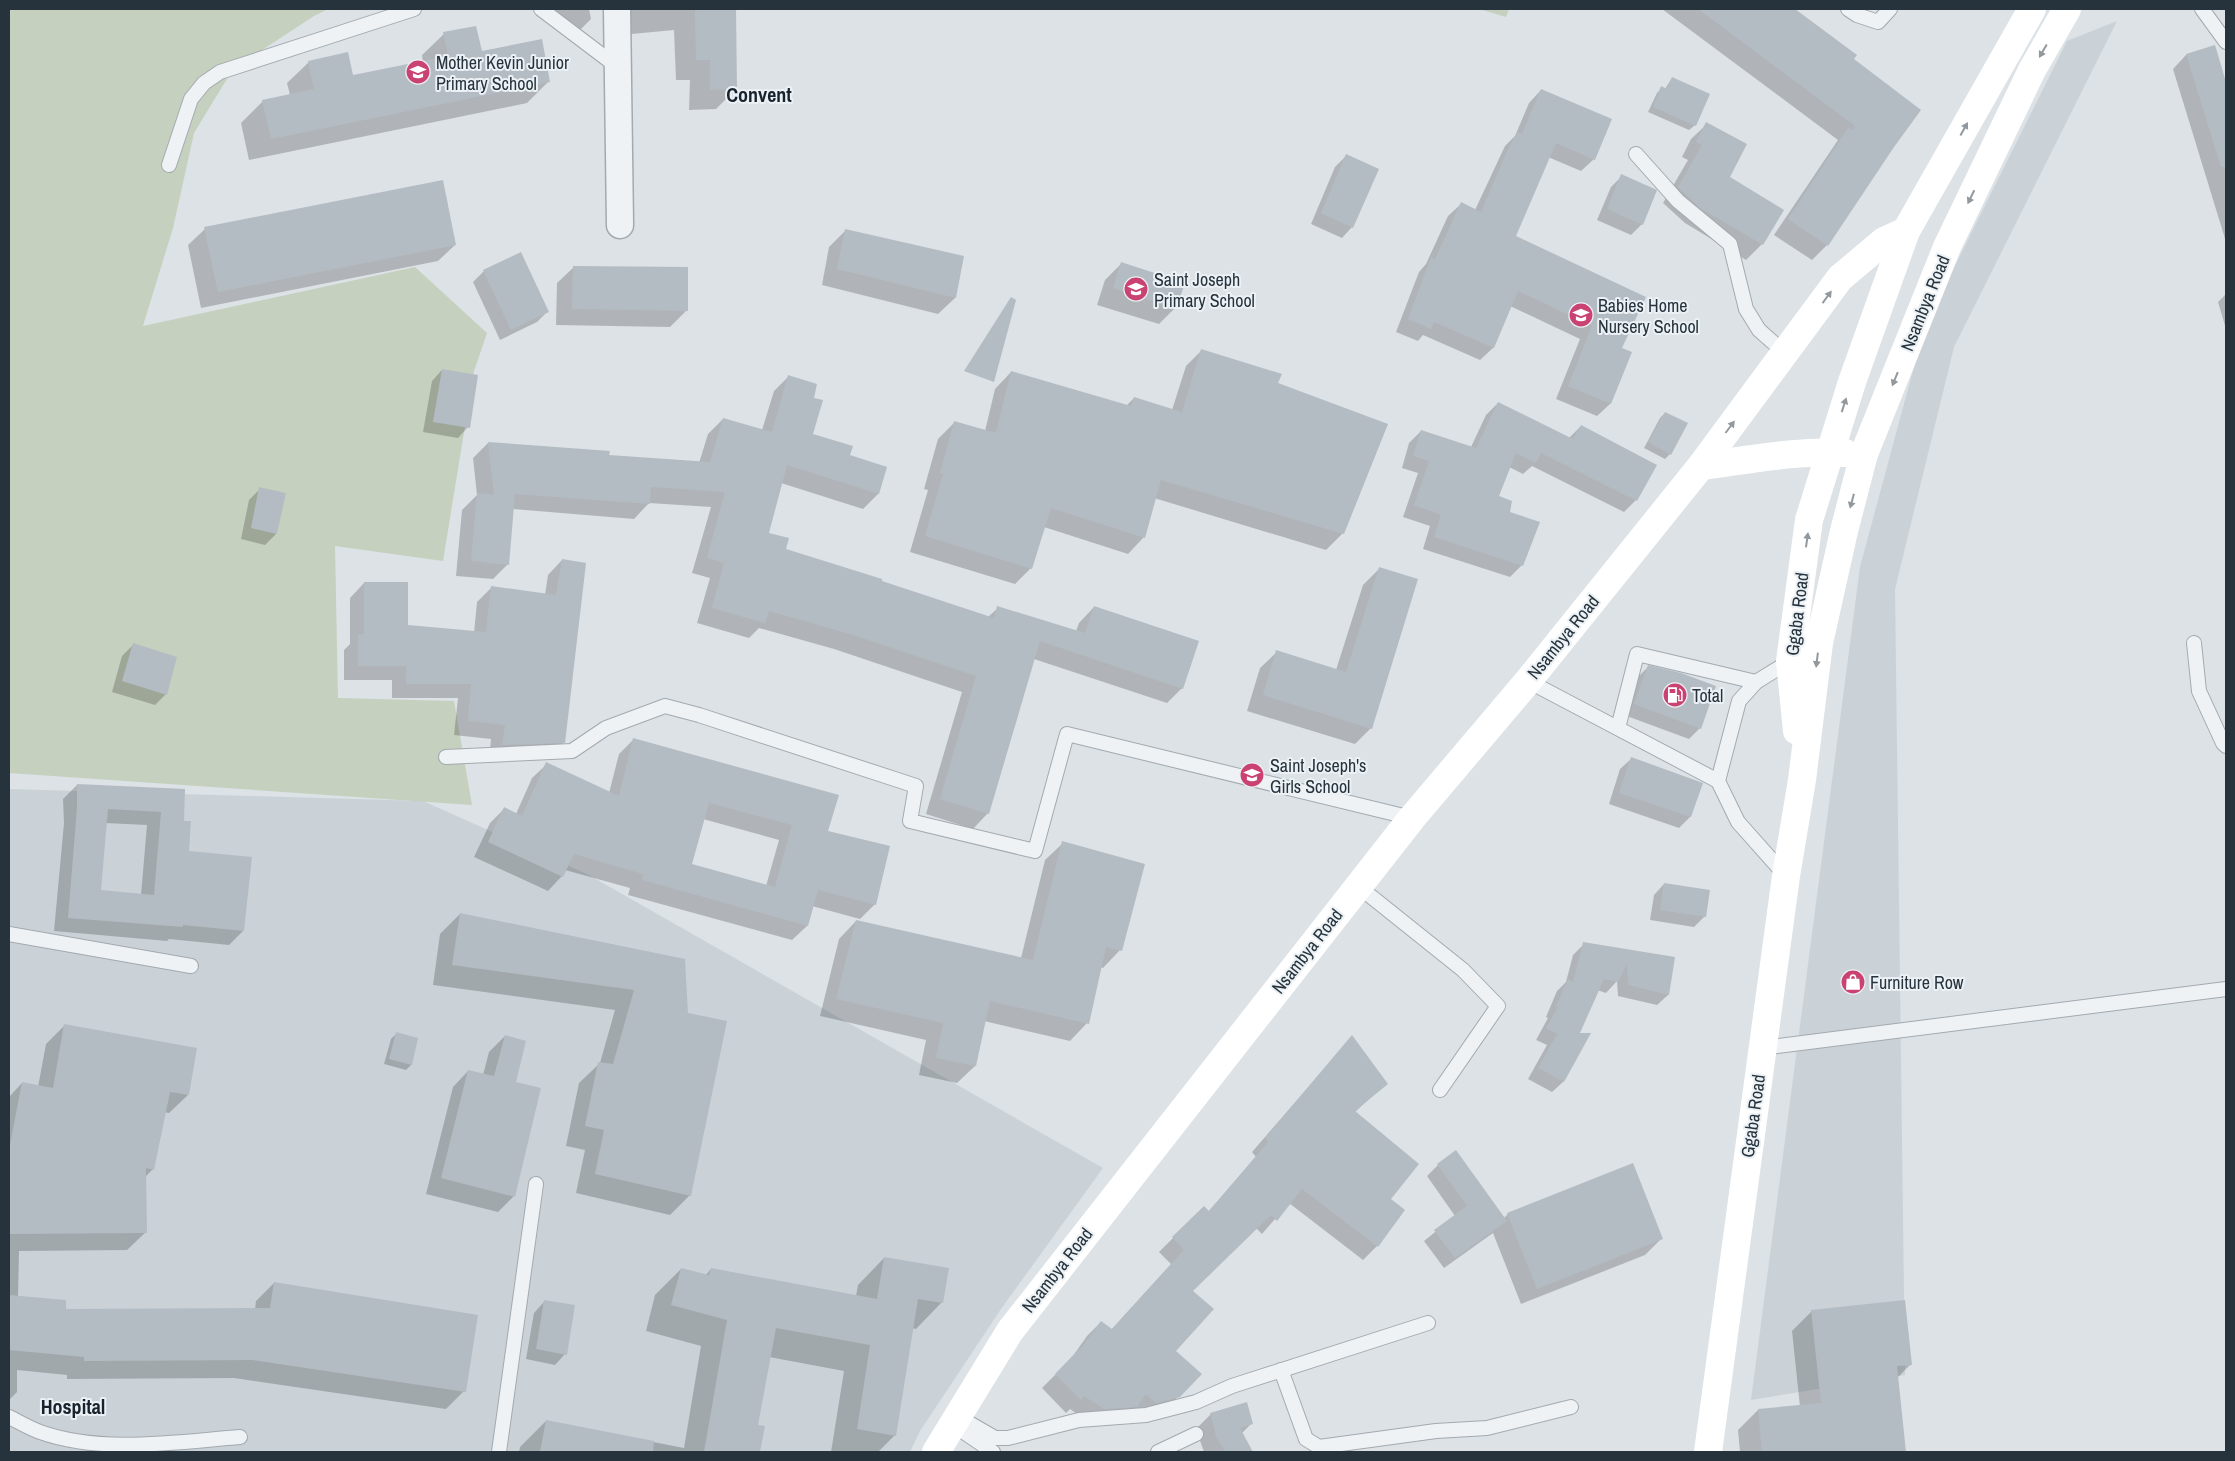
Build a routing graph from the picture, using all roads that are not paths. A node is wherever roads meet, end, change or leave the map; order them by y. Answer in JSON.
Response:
{"nodes":[{"id":1,"x":414,"y":9,"type":"edge"},
{"id":2,"x":541,"y":9,"type":"edge"},
{"id":3,"x":617,"y":9,"type":"edge"},
{"id":4,"x":1848,"y":9,"type":"edge"},
{"id":5,"x":1890,"y":9,"type":"edge"},
{"id":6,"x":2032,"y":9,"type":"edge"},
{"id":7,"x":2067,"y":9,"type":"edge"},
{"id":8,"x":2202,"y":9,"type":"edge"},
{"id":9,"x":396,"y":12,"type":"edge"},
{"id":10,"x":2226,"y":42,"type":"edge"},
{"id":11,"x":619,"y":68,"type":"junction"},
{"id":12,"x":1636,"y":154,"type":"dead end"},
{"id":13,"x":169,"y":165,"type":"dead end"},
{"id":14,"x":620,"y":225,"type":"dead end"},
{"id":15,"x":1906,"y":231,"type":"junction"},
{"id":16,"x":1785,"y":353,"type":"junction"},
{"id":17,"x":1829,"y":452,"type":"junction"},
{"id":18,"x":1864,"y":454,"type":"junction"},
{"id":19,"x":1701,"y":466,"type":"junction"},
{"id":20,"x":2194,"y":643,"type":"dead end"},
{"id":21,"x":1790,"y":661,"type":"junction"},
{"id":22,"x":1528,"y":681,"type":"junction"},
{"id":23,"x":1756,"y":682,"type":"junction"},
{"id":24,"x":1618,"y":728,"type":"junction"},
{"id":25,"x":2226,"y":746,"type":"edge"},
{"id":26,"x":446,"y":757,"type":"dead end"},
{"id":27,"x":1802,"y":780,"type":"junction"},
{"id":28,"x":1718,"y":781,"type":"junction"},
{"id":29,"x":1412,"y":818,"type":"junction"},
{"id":30,"x":1786,"y":876,"type":"junction"},
{"id":31,"x":1358,"y":886,"type":"junction"},
{"id":32,"x":9,"y":934,"type":"edge"},
{"id":33,"x":191,"y":966,"type":"dead end"},
{"id":34,"x":2226,"y":989,"type":"edge"},
{"id":35,"x":1762,"y":1048,"type":"junction"},
{"id":36,"x":1440,"y":1090,"type":"dead end"},
{"id":37,"x":536,"y":1184,"type":"dead end"},
{"id":38,"x":1428,"y":1323,"type":"dead end"},
{"id":39,"x":1281,"y":1370,"type":"junction"},
{"id":40,"x":1571,"y":1407,"type":"dead end"},
{"id":41,"x":9,"y":1417,"type":"edge"},
{"id":42,"x":955,"y":1420,"type":"junction"},
{"id":43,"x":1196,"y":1434,"type":"dead end"},
{"id":44,"x":240,"y":1437,"type":"dead end"},
{"id":45,"x":499,"y":1452,"type":"edge"},
{"id":46,"x":936,"y":1452,"type":"edge"},
{"id":47,"x":993,"y":1452,"type":"edge"},
{"id":48,"x":1158,"y":1452,"type":"edge"},
{"id":49,"x":1708,"y":1452,"type":"edge"}],
"edges":[{"from":1,"to":9,"type":"lane"},
{"from":2,"to":11,"type":"lane"},
{"from":3,"to":11,"type":"street"},
{"from":4,"to":5,"type":"lane"},
{"from":15,"to":6,"type":"main road","name":"Ggaba Road","one_way":true},
{"from":7,"to":18,"type":"main road","name":"Nsambya Road","one_way":true},
{"from":8,"to":10,"type":"lane"},
{"from":9,"to":13,"type":"lane"},
{"from":11,"to":14,"type":"street"},
{"from":12,"to":16,"type":"lane"},
{"from":16,"to":15,"type":"main road","name":"Nsambya Road","one_way":true},
{"from":17,"to":15,"type":"main road","name":"Ggaba Road","one_way":true},
{"from":19,"to":16,"type":"main road","name":"Nsambya Road","one_way":true},
{"from":17,"to":18,"type":"main road"},
{"from":17,"to":19,"type":"main road"},
{"from":21,"to":17,"type":"main road","name":"Ggaba Road","one_way":true},
{"from":18,"to":27,"type":"main road","name":"Ggaba Road","one_way":true},
{"from":19,"to":22,"type":"main road","name":"Nsambya Road"},
{"from":20,"to":25,"type":"lane"},
{"from":21,"to":23,"type":"lane"},
{"from":21,"to":27,"type":"main road","name":"Ggaba Road"},
{"from":22,"to":24,"type":"lane"},
{"from":22,"to":29,"type":"main road","name":"Nsambya Road"},
{"from":23,"to":24,"type":"lane"},
{"from":23,"to":28,"type":"lane"},
{"from":24,"to":28,"type":"lane"},
{"from":26,"to":29,"type":"lane"},
{"from":27,"to":30,"type":"main road","name":"Ggaba Road"},
{"from":28,"to":30,"type":"lane"},
{"from":29,"to":31,"type":"main road","name":"Nsambya Road"},
{"from":30,"to":35,"type":"main road","name":"Ggaba Road"},
{"from":31,"to":36,"type":"lane"},
{"from":31,"to":42,"type":"main road","name":"Nsambya Road"},
{"from":32,"to":33,"type":"lane"},
{"from":34,"to":35,"type":"lane"},
{"from":35,"to":49,"type":"main road","name":"Ggaba Road"},
{"from":37,"to":45,"type":"lane"},
{"from":38,"to":39,"type":"lane"},
{"from":39,"to":40,"type":"lane"},
{"from":39,"to":42,"type":"lane"},
{"from":41,"to":44,"type":"lane"},
{"from":42,"to":46,"type":"main road","name":"Nsambya Road"},
{"from":42,"to":47,"type":"lane"},
{"from":43,"to":48,"type":"lane"}]}
